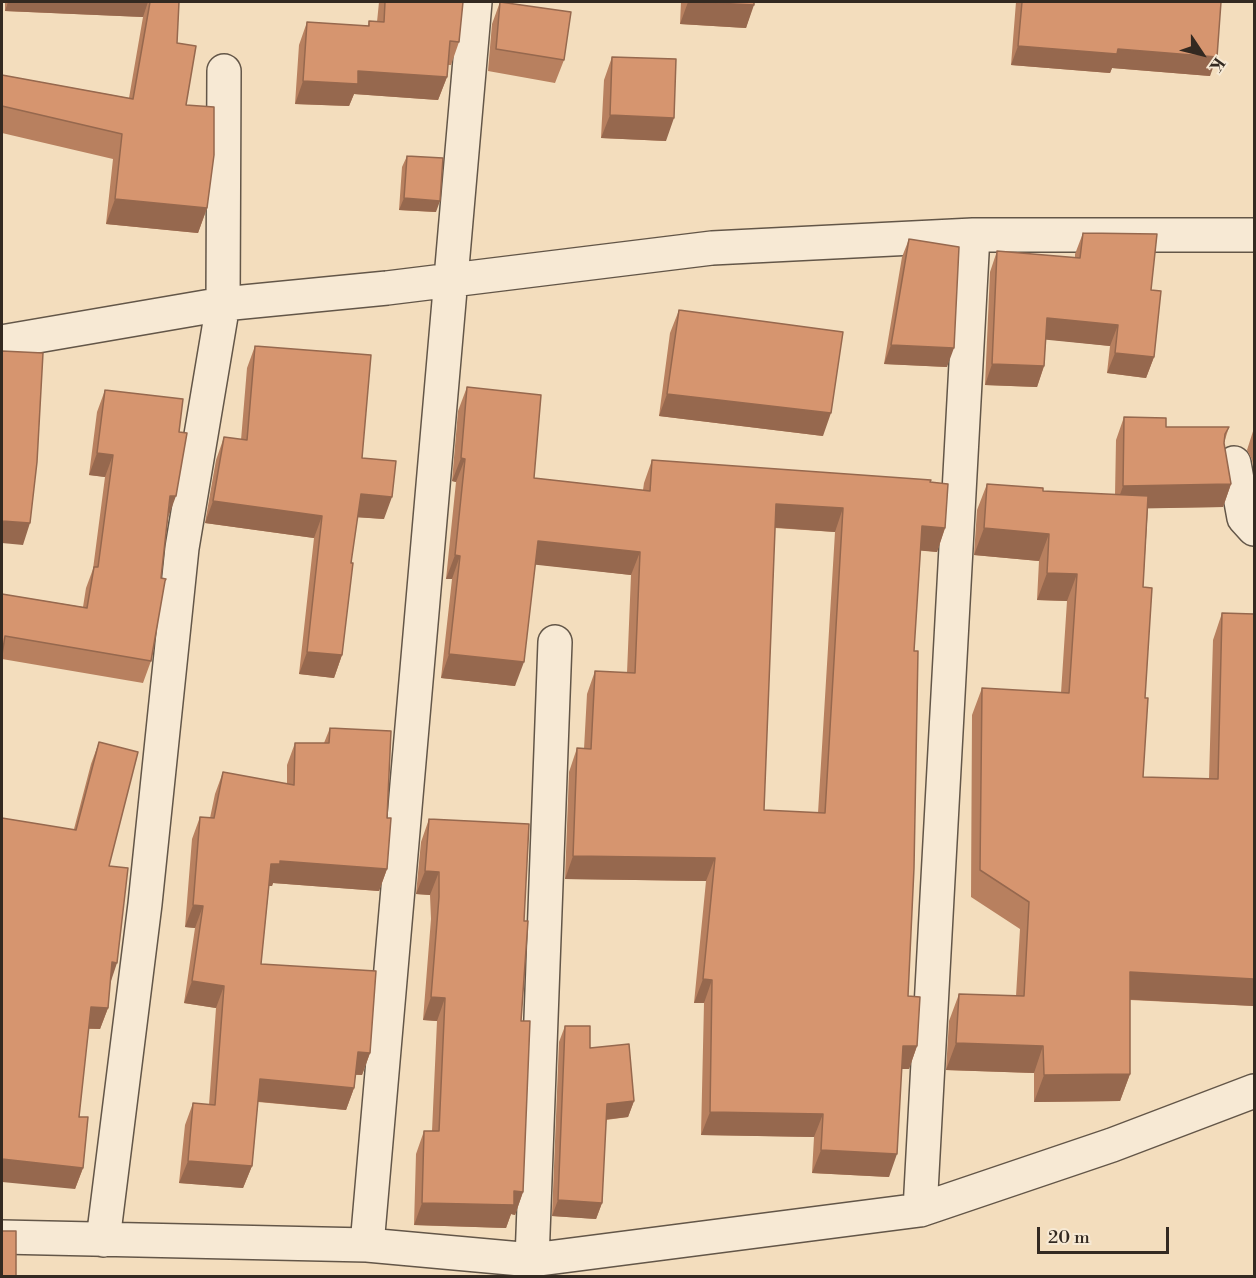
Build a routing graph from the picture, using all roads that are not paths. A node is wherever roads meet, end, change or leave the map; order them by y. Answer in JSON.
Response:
{"nodes":[{"id":1,"x":475,"y":2,"type":"edge"},
{"id":2,"x":224,"y":71,"type":"dead end"},
{"id":3,"x":974,"y":235,"type":"junction"},
{"id":4,"x":1254,"y":235,"type":"edge"},
{"id":5,"x":450,"y":280,"type":"junction"},
{"id":6,"x":223,"y":304,"type":"junction"},
{"id":7,"x":2,"y":342,"type":"edge"},
{"id":8,"x":1234,"y":464,"type":"dead end"},
{"id":9,"x":1254,"y":529,"type":"edge"},
{"id":10,"x":555,"y":642,"type":"dead end"},
{"id":11,"x":1254,"y":1091,"type":"edge"},
{"id":12,"x":920,"y":1210,"type":"junction"},
{"id":13,"x":2,"y":1237,"type":"edge"},
{"id":14,"x":103,"y":1240,"type":"junction"},
{"id":15,"x":367,"y":1245,"type":"junction"},
{"id":16,"x":532,"y":1260,"type":"junction"}],
"edges":[{"from":1,"to":5,"type":"street"},
{"from":2,"to":6,"type":"street"},
{"from":3,"to":4,"type":"street"},
{"from":3,"to":5,"type":"street"},
{"from":3,"to":12,"type":"street"},
{"from":5,"to":6,"type":"street"},
{"from":5,"to":15,"type":"street"},
{"from":6,"to":7,"type":"street"},
{"from":6,"to":14,"type":"street"},
{"from":8,"to":9,"type":"street"},
{"from":10,"to":16,"type":"street"},
{"from":11,"to":12,"type":"street"},
{"from":12,"to":16,"type":"street"},
{"from":13,"to":14,"type":"street"},
{"from":14,"to":15,"type":"street"},
{"from":15,"to":16,"type":"street"}]}
